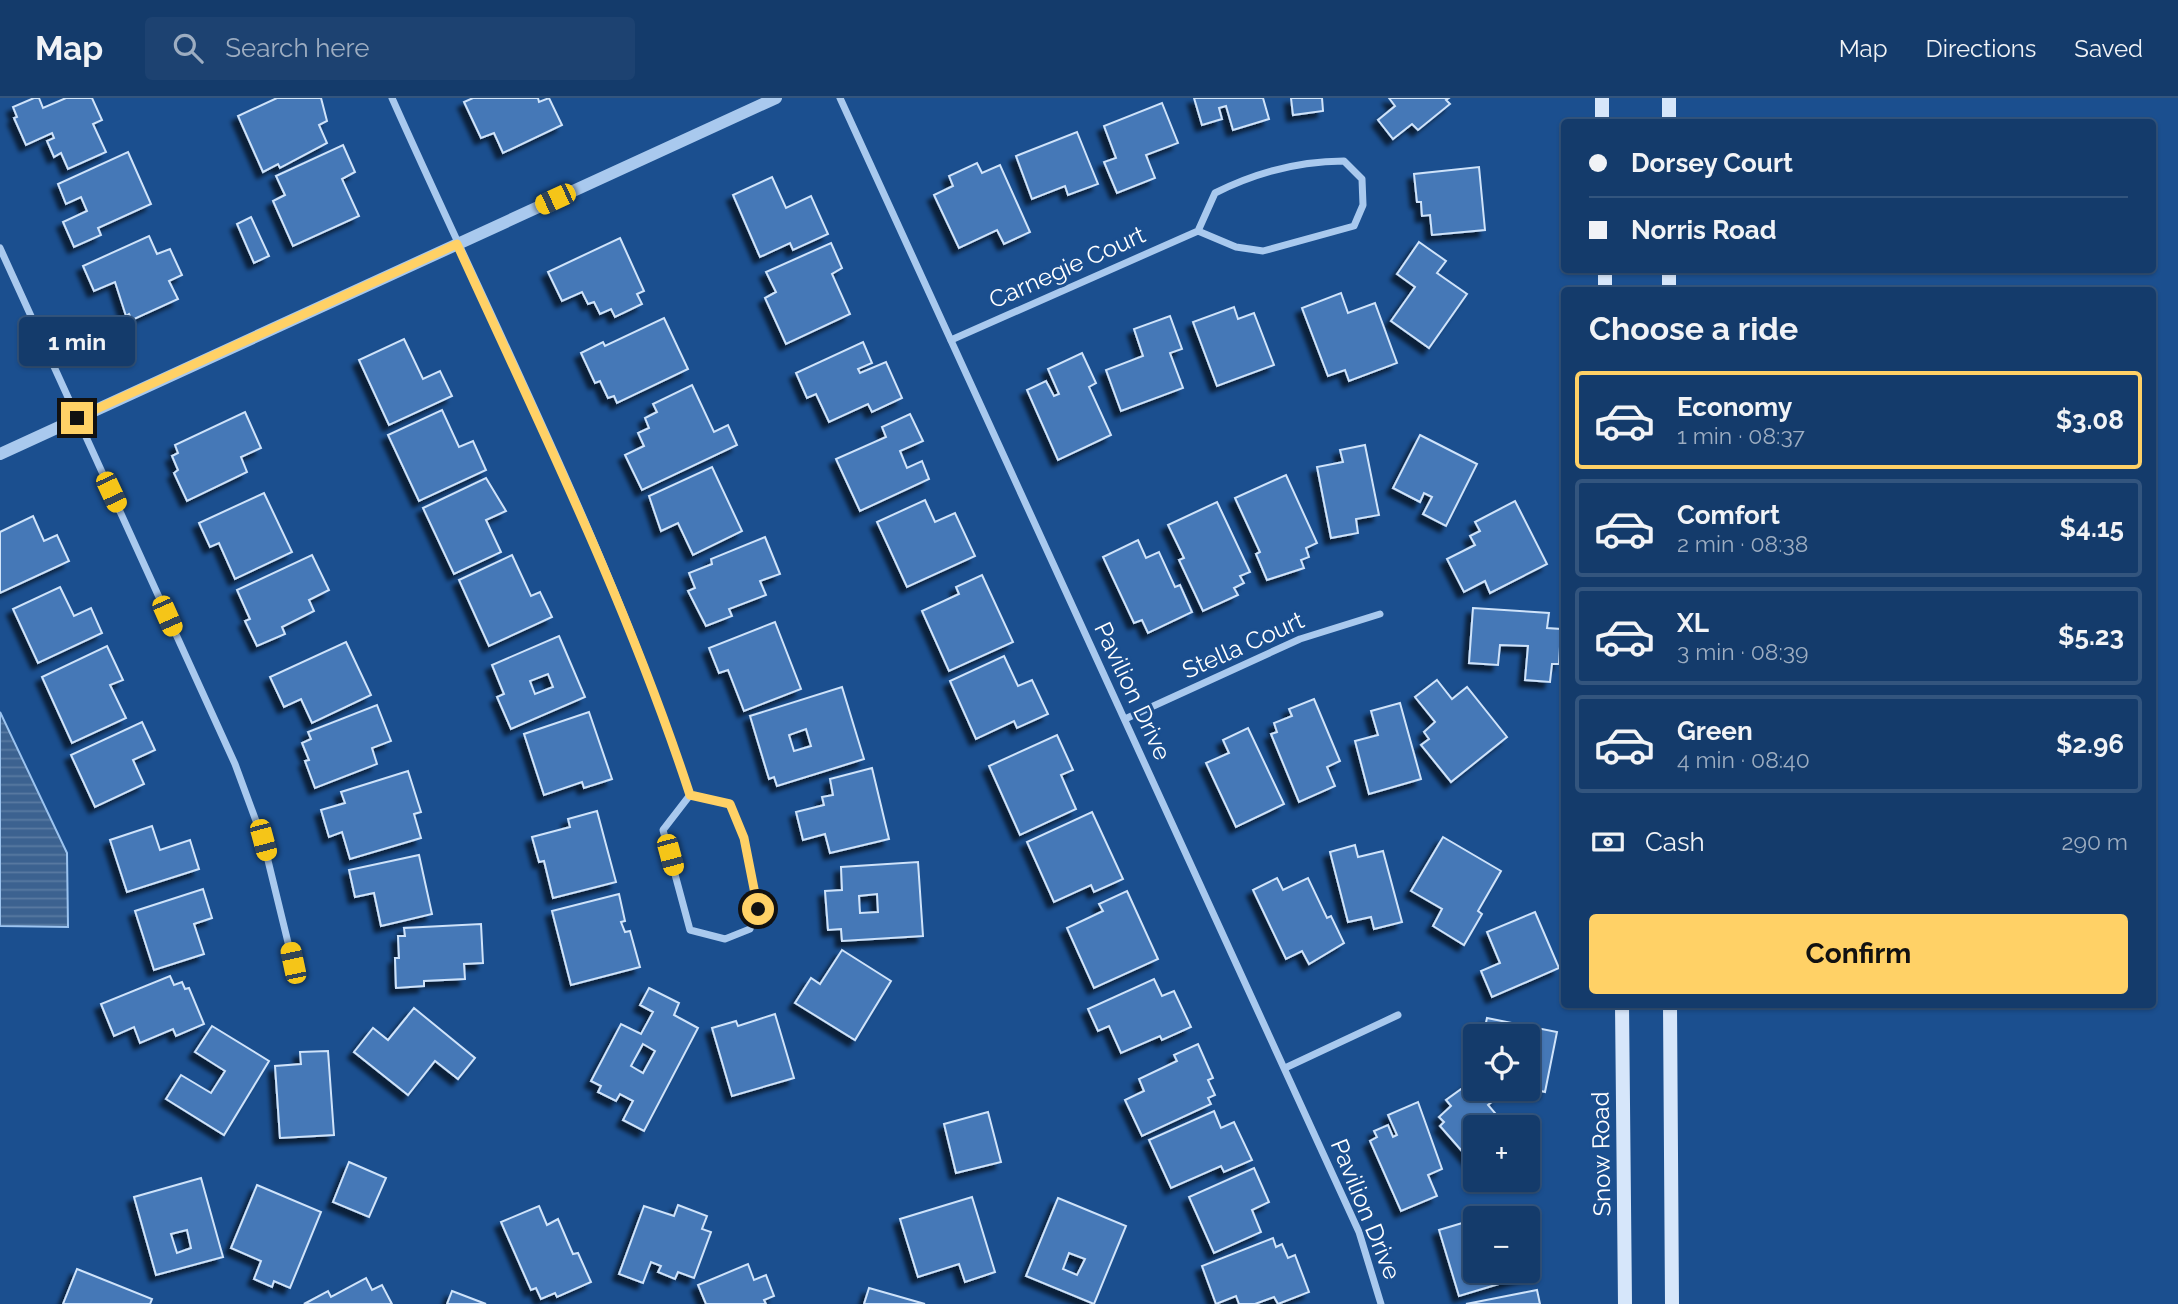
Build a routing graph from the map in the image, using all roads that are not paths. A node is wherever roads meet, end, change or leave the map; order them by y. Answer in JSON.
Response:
{"nodes":[{"id":1,"x":392,"y":98,"type":"edge"},
{"id":2,"x":776,"y":98,"type":"edge"},
{"id":3,"x":839,"y":98,"type":"edge"},
{"id":4,"x":1602,"y":98,"type":"edge"},
{"id":5,"x":1669,"y":98,"type":"edge"},
{"id":6,"x":1602,"y":119,"type":"edge"},
{"id":7,"x":1669,"y":119,"type":"edge"},
{"id":8,"x":1198,"y":231,"type":"junction"},
{"id":9,"x":457,"y":244,"type":"junction"},
{"id":10,"x":0,"y":247,"type":"edge"},
{"id":11,"x":951,"y":340,"type":"junction"},
{"id":12,"x":77,"y":418,"type":"junction"},
{"id":13,"x":0,"y":454,"type":"edge"},
{"id":14,"x":1380,"y":614,"type":"dead end"},
{"id":15,"x":1125,"y":719,"type":"junction"},
{"id":16,"x":690,"y":795,"type":"junction"},
{"id":17,"x":293,"y":963,"type":"dead end"},
{"id":18,"x":1622,"y":1008,"type":"edge"},
{"id":19,"x":1670,"y":1008,"type":"edge"},
{"id":20,"x":1398,"y":1015,"type":"dead end"},
{"id":21,"x":1285,"y":1068,"type":"junction"},
{"id":22,"x":1381,"y":1304,"type":"edge"},
{"id":23,"x":1625,"y":1304,"type":"edge"},
{"id":24,"x":1672,"y":1304,"type":"edge"}],
"edges":[{"from":1,"to":9,"type":"street"},
{"from":2,"to":9,"type":"street"},
{"from":3,"to":11,"type":"street","name":"Pavilion Drive"},
{"from":4,"to":6,"type":"main road"},
{"from":5,"to":7,"type":"main road"},
{"from":8,"to":8,"type":"street"},
{"from":8,"to":11,"type":"street","name":"Carnegie Court"},
{"from":9,"to":12,"type":"street"},
{"from":9,"to":16,"type":"street"},
{"from":10,"to":12,"type":"street"},
{"from":11,"to":15,"type":"street","name":"Pavilion Drive"},
{"from":12,"to":13,"type":"street"},
{"from":12,"to":17,"type":"street"},
{"from":14,"to":15,"type":"street","name":"Stella Court"},
{"from":15,"to":21,"type":"street","name":"Pavilion Drive"},
{"from":16,"to":16,"type":"street"},
{"from":18,"to":23,"type":"main road","name":"Snow Road"},
{"from":19,"to":24,"type":"main road"},
{"from":20,"to":21,"type":"street"},
{"from":21,"to":22,"type":"street","name":"Pavilion Drive"}]}
